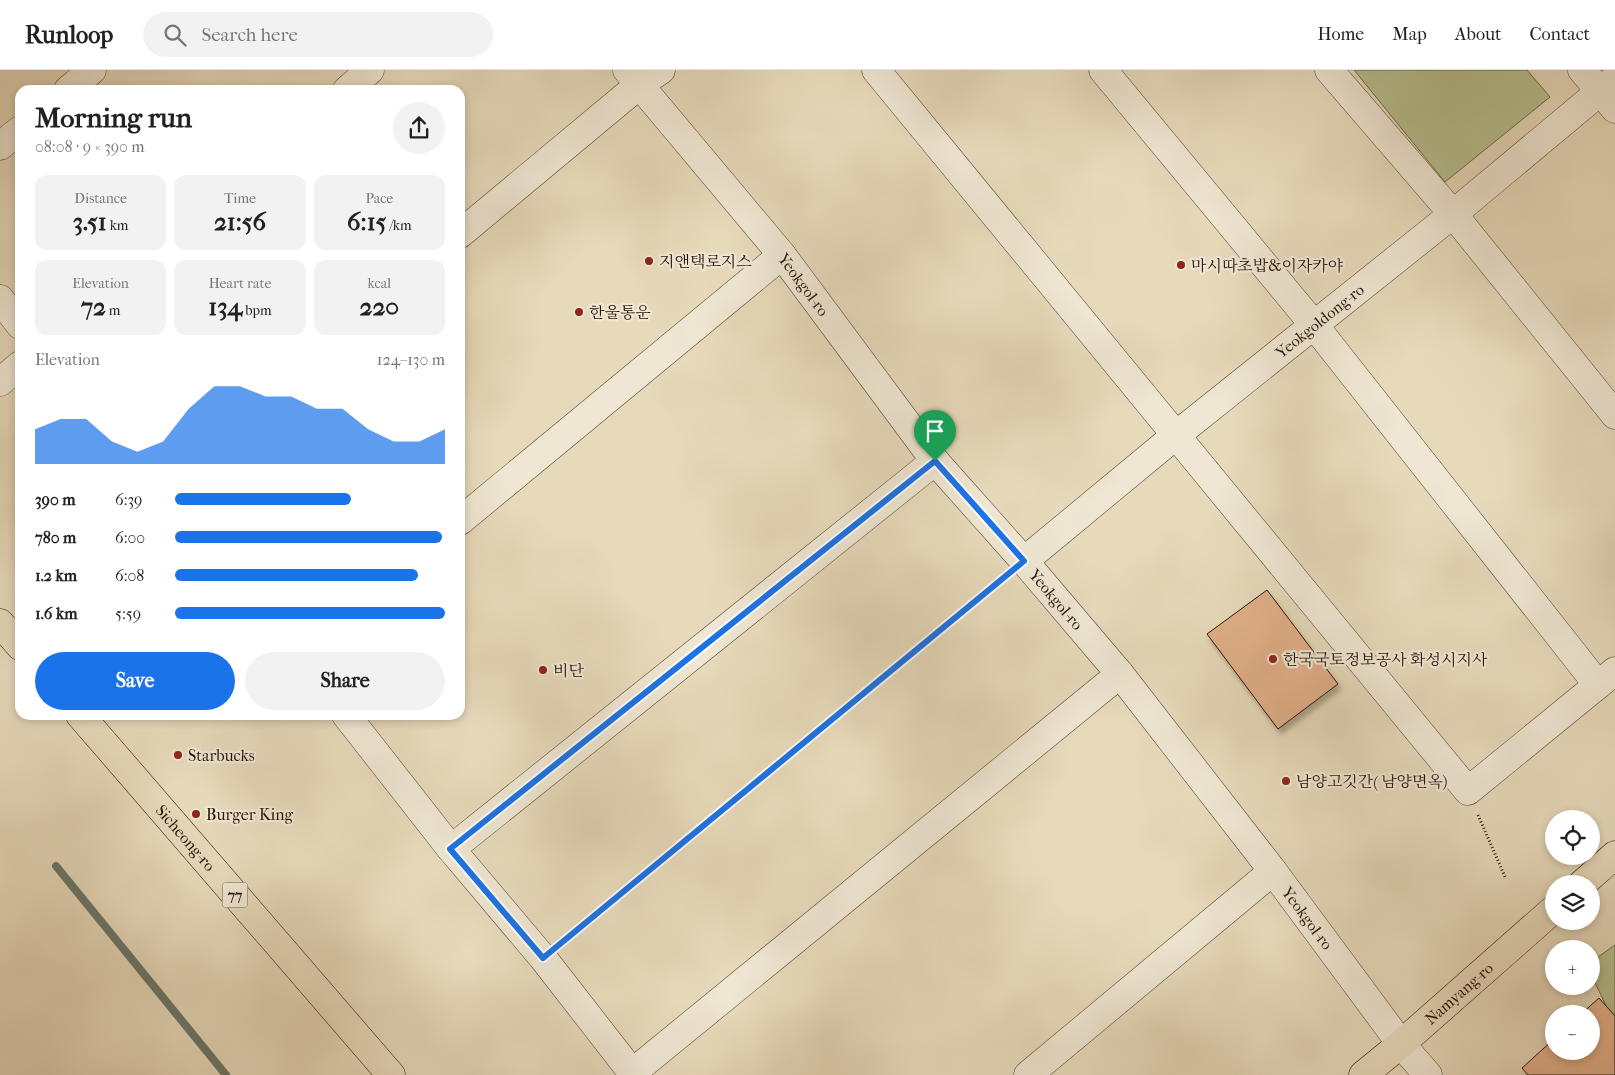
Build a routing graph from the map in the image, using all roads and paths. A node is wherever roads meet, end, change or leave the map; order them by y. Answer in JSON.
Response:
{"nodes":[{"id":1,"x":92,"y":70,"type":"edge"},
{"id":2,"x":370,"y":70,"type":"edge"},
{"id":3,"x":876,"y":70,"type":"edge"},
{"id":4,"x":1103,"y":70,"type":"edge"},
{"id":5,"x":1329,"y":70,"type":"edge"},
{"id":6,"x":1582,"y":70,"type":"edge"},
{"id":7,"x":642,"y":75,"type":"edge"},
{"id":8,"x":74,"y":85,"type":"edge"},
{"id":9,"x":352,"y":85,"type":"edge"},
{"id":10,"x":1610,"y":93,"type":"edge"},
{"id":11,"x":15,"y":134,"type":"edge"},
{"id":12,"x":0,"y":146,"type":"edge"},
{"id":13,"x":1453,"y":214,"type":"junction"},
{"id":14,"x":465,"y":230,"type":"edge"},
{"id":15,"x":782,"y":255,"type":"junction"},
{"id":16,"x":0,"y":299,"type":"edge"},
{"id":17,"x":15,"y":318,"type":"edge"},
{"id":18,"x":1314,"y":325,"type":"junction"},
{"id":19,"x":15,"y":369,"type":"edge"},
{"id":20,"x":0,"y":382,"type":"edge"},
{"id":21,"x":1615,"y":415,"type":"edge"},
{"id":22,"x":1175,"y":436,"type":"junction"},
{"id":23,"x":935,"y":461,"type":"junction"},
{"id":24,"x":465,"y":517,"type":"edge"},
{"id":25,"x":1024,"y":561,"type":"junction"},
{"id":26,"x":0,"y":623,"type":"edge"},
{"id":27,"x":15,"y":640,"type":"edge"},
{"id":28,"x":1120,"y":674,"type":"junction"},
{"id":29,"x":1607,"y":678,"type":"edge"},
{"id":30,"x":84,"y":720,"type":"edge"},
{"id":31,"x":350,"y":720,"type":"edge"},
{"id":32,"x":1468,"y":791,"type":"junction"},
{"id":33,"x":450,"y":849,"type":"junction"},
{"id":34,"x":1615,"y":855,"type":"edge"},
{"id":35,"x":1273,"y":871,"type":"junction"},
{"id":36,"x":1592,"y":875,"type":"edge"},
{"id":37,"x":1506,"y":879,"type":"dead end"},
{"id":38,"x":1545,"y":917,"type":"edge"},
{"id":39,"x":543,"y":958,"type":"junction"},
{"id":40,"x":1401,"y":1044,"type":"junction"},
{"id":41,"x":633,"y":1074,"type":"edge"},
{"id":42,"x":391,"y":1075,"type":"edge"},
{"id":43,"x":1028,"y":1075,"type":"edge"},
{"id":44,"x":1363,"y":1075,"type":"edge"},
{"id":45,"x":1428,"y":1075,"type":"edge"}],
"edges":[{"from":1,"to":8,"type":"street"},
{"from":2,"to":9,"type":"street"},
{"from":3,"to":22,"type":"street"},
{"from":4,"to":18,"type":"street"},
{"from":5,"to":13,"type":"street"},
{"from":6,"to":10,"type":"street"},
{"from":7,"to":14,"type":"street"},
{"from":7,"to":15,"type":"street","name":"Yeokgol-ro"},
{"from":10,"to":13,"type":"street","name":"Yeokgoldong-ro"},
{"from":11,"to":12,"type":"street"},
{"from":13,"to":18,"type":"street","name":"Yeokgoldong-ro"},
{"from":13,"to":21,"type":"street"},
{"from":15,"to":23,"type":"street","name":"Yeokgol-ro"},
{"from":15,"to":24,"type":"street"},
{"from":16,"to":17,"type":"street"},
{"from":18,"to":22,"type":"street","name":"Yeokgoldong-ro"},
{"from":18,"to":29,"type":"street"},
{"from":19,"to":20,"type":"street"},
{"from":22,"to":25,"type":"street","name":"Yeokgoldong-ro"},
{"from":22,"to":32,"type":"street"},
{"from":23,"to":25,"type":"street","name":"Yeokgol-ro"},
{"from":23,"to":33,"type":"street"},
{"from":25,"to":28,"type":"street","name":"Yeokgol-ro"},
{"from":25,"to":39,"type":"path"},
{"from":26,"to":27,"type":"main road"},
{"from":28,"to":35,"type":"street","name":"Yeokgol-ro"},
{"from":28,"to":41,"type":"street"},
{"from":29,"to":32,"type":"street"},
{"from":30,"to":42,"type":"main road","name":"Sicheong-ro","number":"77"},
{"from":31,"to":33,"type":"street"},
{"from":32,"to":37,"type":"path"},
{"from":33,"to":39,"type":"street"},
{"from":34,"to":36,"type":"main road"},
{"from":35,"to":40,"type":"street","name":"Yeokgol-ro"},
{"from":35,"to":43,"type":"street"},
{"from":38,"to":40,"type":"main road","name":"Namyang-ro"},
{"from":39,"to":41,"type":"street"},
{"from":40,"to":44,"type":"main road","name":"Namyang-ro"},
{"from":40,"to":45,"type":"street","name":"Yeokgol-ro"}]}
